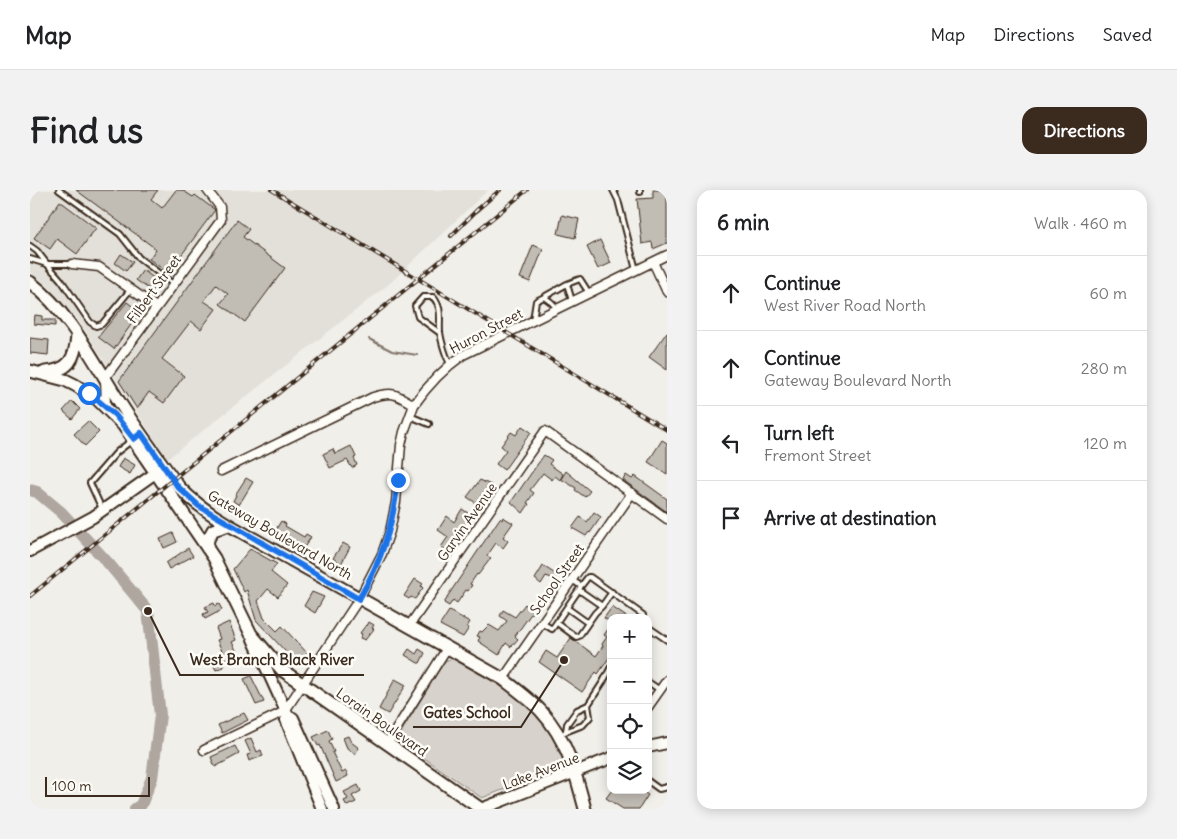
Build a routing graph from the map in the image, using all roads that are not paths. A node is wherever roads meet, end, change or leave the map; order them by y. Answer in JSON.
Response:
{"nodes":[{"id":1,"x":59,"y":190,"type":"edge"},
{"id":2,"x":207,"y":190,"type":"edge"},
{"id":3,"x":613,"y":190,"type":"edge"},
{"id":4,"x":30,"y":246,"type":"edge"},
{"id":5,"x":667,"y":255,"type":"edge"},
{"id":6,"x":30,"y":259,"type":"edge"},
{"id":7,"x":653,"y":262,"type":"junction"},
{"id":8,"x":47,"y":264,"type":"junction"},
{"id":9,"x":72,"y":264,"type":"joint"},
{"id":10,"x":636,"y":270,"type":"junction"},
{"id":11,"x":30,"y":282,"type":"edge"},
{"id":12,"x":173,"y":284,"type":"junction"},
{"id":13,"x":566,"y":284,"type":"junction"},
{"id":14,"x":131,"y":289,"type":"junction"},
{"id":15,"x":667,"y":292,"type":"edge"},
{"id":16,"x":589,"y":293,"type":"junction"},
{"id":17,"x":544,"y":297,"type":"junction"},
{"id":18,"x":572,"y":301,"type":"junction"},
{"id":19,"x":156,"y":307,"type":"junction"},
{"id":20,"x":557,"y":308,"type":"junction"},
{"id":21,"x":532,"y":320,"type":"junction"},
{"id":22,"x":440,"y":333,"type":"junction"},
{"id":23,"x":77,"y":336,"type":"junction"},
{"id":24,"x":450,"y":364,"type":"junction"},
{"id":25,"x":34,"y":372,"type":"edge"},
{"id":26,"x":105,"y":378,"type":"junction"},
{"id":27,"x":414,"y":405,"type":"junction"},
{"id":28,"x":106,"y":406,"type":"junction"},
{"id":29,"x":410,"y":416,"type":"junction"},
{"id":30,"x":429,"y":424,"type":"dead end"},
{"id":31,"x":137,"y":436,"type":"junction"},
{"id":32,"x":160,"y":470,"type":"junction"},
{"id":33,"x":221,"y":471,"type":"dead end"},
{"id":34,"x":632,"y":493,"type":"junction"},
{"id":35,"x":103,"y":511,"type":"junction"},
{"id":36,"x":667,"y":519,"type":"edge"},
{"id":37,"x":229,"y":525,"type":"junction"},
{"id":38,"x":207,"y":548,"type":"junction"},
{"id":39,"x":30,"y":551,"type":"edge"},
{"id":40,"x":572,"y":580,"type":"junction"},
{"id":41,"x":580,"y":588,"type":"junction"},
{"id":42,"x":612,"y":592,"type":"junction"},
{"id":43,"x":359,"y":599,"type":"junction"},
{"id":44,"x":602,"y":606,"type":"junction"},
{"id":45,"x":567,"y":608,"type":"junction"},
{"id":46,"x":550,"y":611,"type":"junction"},
{"id":47,"x":639,"y":614,"type":"edge"},
{"id":48,"x":560,"y":618,"type":"junction"},
{"id":49,"x":542,"y":623,"type":"junction"},
{"id":50,"x":556,"y":623,"type":"junction"},
{"id":51,"x":588,"y":623,"type":"junction"},
{"id":52,"x":409,"y":626,"type":"junction"},
{"id":53,"x":652,"y":630,"type":"edge"},
{"id":54,"x":251,"y":634,"type":"junction"},
{"id":55,"x":667,"y":640,"type":"edge"},
{"id":56,"x":447,"y":648,"type":"junction"},
{"id":57,"x":607,"y":674,"type":"edge"},
{"id":58,"x":503,"y":679,"type":"junction"},
{"id":59,"x":667,"y":680,"type":"edge"},
{"id":60,"x":302,"y":685,"type":"junction"},
{"id":61,"x":652,"y":685,"type":"edge"},
{"id":62,"x":660,"y":690,"type":"junction"},
{"id":63,"x":650,"y":704,"type":"edge"},
{"id":64,"x":588,"y":705,"type":"junction"},
{"id":65,"x":287,"y":714,"type":"junction"},
{"id":66,"x":562,"y":733,"type":"junction"},
{"id":67,"x":667,"y":743,"type":"edge"},
{"id":68,"x":387,"y":744,"type":"junction"},
{"id":69,"x":652,"y":746,"type":"edge"},
{"id":70,"x":204,"y":750,"type":"dead end"},
{"id":71,"x":607,"y":760,"type":"edge"},
{"id":72,"x":576,"y":772,"type":"junction"},
{"id":73,"x":652,"y":784,"type":"edge"},
{"id":74,"x":667,"y":787,"type":"edge"},
{"id":75,"x":322,"y":809,"type":"edge"},
{"id":76,"x":334,"y":809,"type":"edge"},
{"id":77,"x":481,"y":809,"type":"edge"},
{"id":78,"x":585,"y":809,"type":"edge"}],
"edges":[{"from":1,"to":12,"type":"lane"},
{"from":2,"to":12,"type":"street","name":"Filbert Street"},
{"from":3,"to":10,"type":"lane"},
{"from":4,"to":8,"type":"lane"},
{"from":5,"to":7,"type":"street","name":"Huron Street"},
{"from":6,"to":8,"type":"lane"},
{"from":7,"to":10,"type":"street","name":"Huron Street"},
{"from":7,"to":15,"type":"street"},
{"from":8,"to":9,"type":"lane"},
{"from":8,"to":14,"type":"lane"},
{"from":9,"to":14,"type":"street"},
{"from":10,"to":16,"type":"street","name":"Huron Street"},
{"from":11,"to":23,"type":"main road"},
{"from":12,"to":19,"type":"street","name":"Filbert Street"},
{"from":13,"to":16,"type":"lane"},
{"from":13,"to":17,"type":"lane"},
{"from":13,"to":18,"type":"lane"},
{"from":14,"to":19,"type":"street"},
{"from":16,"to":18,"type":"street","name":"Huron Street"},
{"from":17,"to":20,"type":"lane"},
{"from":17,"to":21,"type":"lane"},
{"from":18,"to":20,"type":"street","name":"Huron Street"},
{"from":19,"to":26,"type":"street","name":"Filbert Street"},
{"from":20,"to":21,"type":"street","name":"Huron Street"},
{"from":21,"to":24,"type":"street","name":"Huron Street"},
{"from":22,"to":22,"type":"lane"},
{"from":22,"to":24,"type":"lane"},
{"from":23,"to":25,"type":"main road"},
{"from":23,"to":26,"type":"main road"},
{"from":24,"to":27,"type":"street","name":"Huron Street"},
{"from":25,"to":28,"type":"main road"},
{"from":26,"to":28,"type":"street"},
{"from":26,"to":31,"type":"main road"},
{"from":27,"to":29,"type":"street","name":"Huron Street"},
{"from":27,"to":33,"type":"street"},
{"from":28,"to":31,"type":"main road"},
{"from":29,"to":30,"type":"lane"},
{"from":29,"to":43,"type":"street","name":"Huron Street"},
{"from":31,"to":32,"type":"main road"},
{"from":31,"to":35,"type":"lane"},
{"from":32,"to":35,"type":"street"},
{"from":32,"to":37,"type":"main road","name":"Gateway Boulevard North"},
{"from":32,"to":38,"type":"main road","name":"Lorain Boulevard"},
{"from":34,"to":36,"type":"street"},
{"from":34,"to":40,"type":"street","name":"School Street"},
{"from":34,"to":52,"type":"street","name":"Garvin Avenue"},
{"from":35,"to":39,"type":"street"},
{"from":37,"to":38,"type":"main road"},
{"from":37,"to":43,"type":"main road","name":"Gateway Boulevard North"},
{"from":38,"to":54,"type":"main road","name":"Lorain Boulevard"},
{"from":40,"to":41,"type":"lane"},
{"from":40,"to":46,"type":"street","name":"School Street"},
{"from":41,"to":42,"type":"lane"},
{"from":41,"to":44,"type":"lane"},
{"from":41,"to":45,"type":"lane"},
{"from":42,"to":44,"type":"lane"},
{"from":42,"to":47,"type":"lane"},
{"from":43,"to":52,"type":"main road","name":"Gateway Boulevard North"},
{"from":43,"to":60,"type":"street","name":"Huron Street"},
{"from":44,"to":51,"type":"lane"},
{"from":45,"to":48,"type":"lane"},
{"from":45,"to":51,"type":"lane"},
{"from":46,"to":48,"type":"lane"},
{"from":46,"to":49,"type":"street","name":"School Street"},
{"from":48,"to":50,"type":"lane"},
{"from":49,"to":50,"type":"lane"},
{"from":49,"to":58,"type":"street","name":"School Street"},
{"from":50,"to":51,"type":"lane"},
{"from":52,"to":56,"type":"main road","name":"Gateway Boulevard North"},
{"from":53,"to":55,"type":"lane"},
{"from":54,"to":60,"type":"main road","name":"Lorain Boulevard"},
{"from":54,"to":65,"type":"street"},
{"from":56,"to":58,"type":"main road","name":"Gateway Boulevard North"},
{"from":56,"to":68,"type":"street"},
{"from":57,"to":64,"type":"lane"},
{"from":58,"to":66,"type":"main road","name":"Gateway Boulevard North"},
{"from":59,"to":62,"type":"street"},
{"from":60,"to":65,"type":"street","name":"Huron Street"},
{"from":60,"to":68,"type":"main road","name":"Lorain Boulevard"},
{"from":61,"to":62,"type":"lane"},
{"from":62,"to":63,"type":"street"},
{"from":64,"to":66,"type":"lane"},
{"from":64,"to":66,"type":"lane"},
{"from":65,"to":70,"type":"street"},
{"from":65,"to":75,"type":"street"},
{"from":65,"to":76,"type":"street"},
{"from":66,"to":72,"type":"main road","name":"Gateway Boulevard North"},
{"from":67,"to":69,"type":"street"},
{"from":68,"to":77,"type":"main road","name":"Lorain Boulevard"},
{"from":71,"to":72,"type":"street","name":"Lake Avenue"},
{"from":72,"to":77,"type":"street","name":"Lake Avenue"},
{"from":72,"to":78,"type":"main road","name":"Gateway Boulevard North"},
{"from":73,"to":74,"type":"lane"}]}
